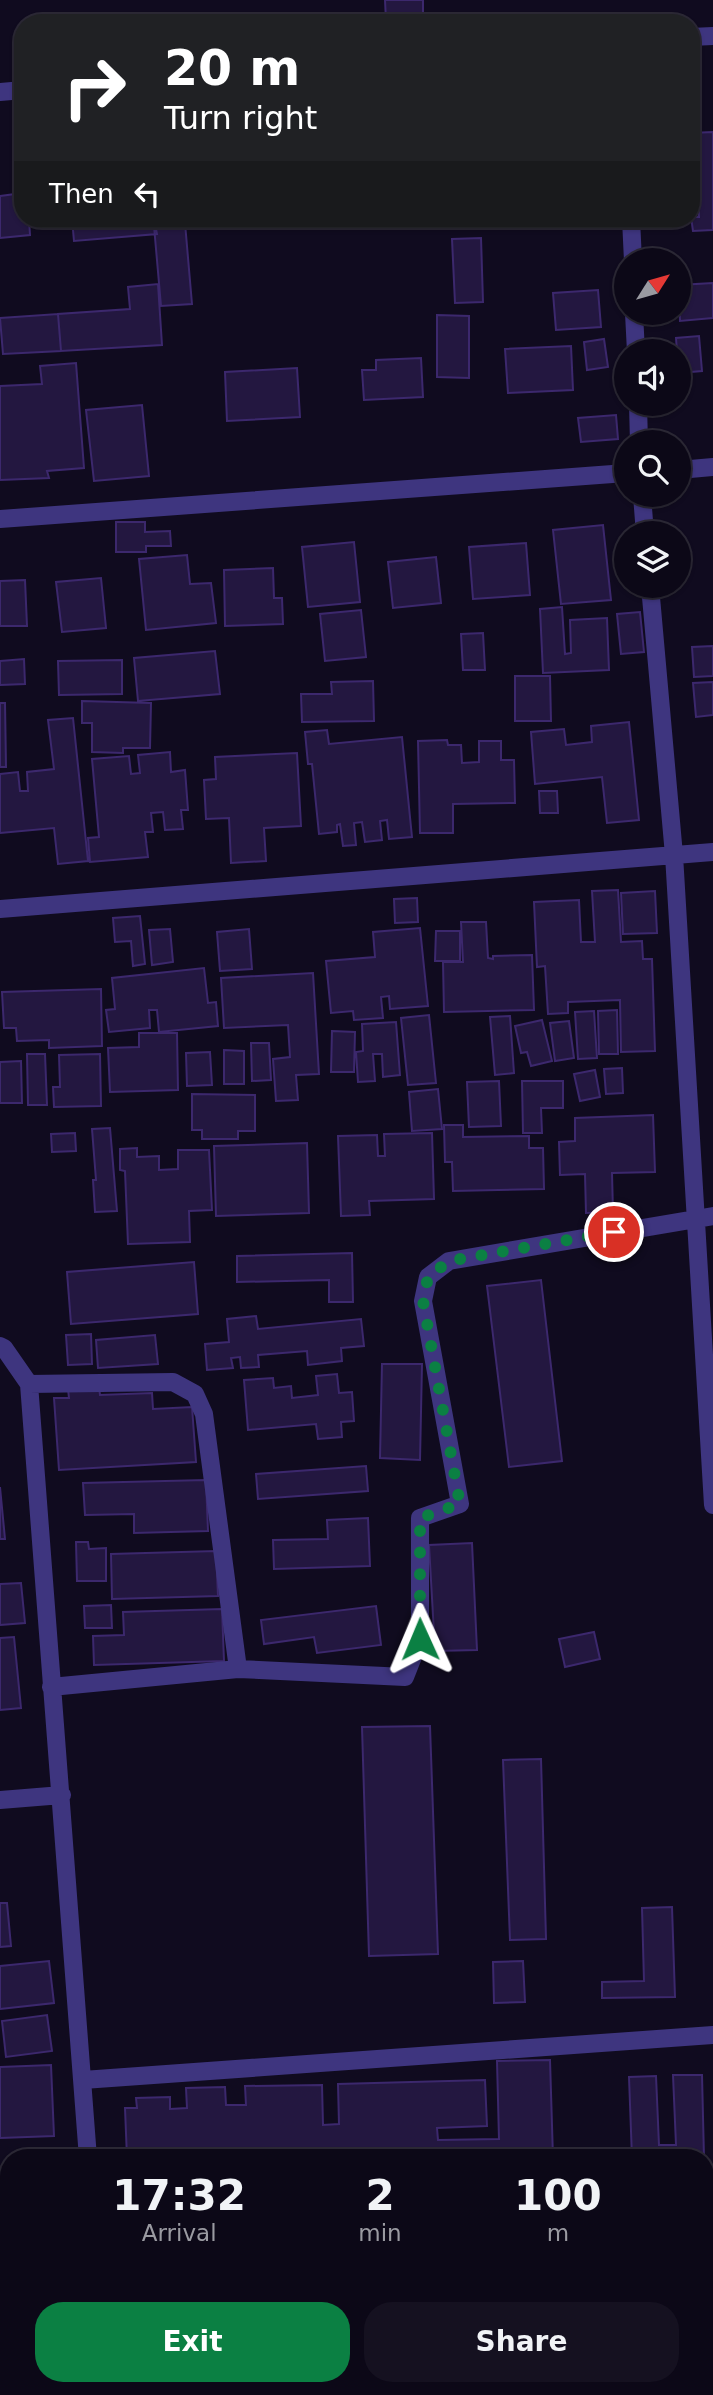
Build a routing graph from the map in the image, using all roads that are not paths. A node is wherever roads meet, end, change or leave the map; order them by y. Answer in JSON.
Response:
{"nodes":[{"id":1,"x":631,"y":228,"type":"edge"},
{"id":2,"x":632,"y":248,"type":"edge"},
{"id":3,"x":713,"y":467,"type":"edge"},
{"id":4,"x":691,"y":469,"type":"edge"},
{"id":5,"x":614,"y":474,"type":"edge"},
{"id":6,"x":0,"y":519,"type":"edge"},
{"id":7,"x":651,"y":598,"type":"edge"},
{"id":8,"x":713,"y":852,"type":"edge"},
{"id":9,"x":674,"y":855,"type":"junction"},
{"id":10,"x":0,"y":909,"type":"edge"},
{"id":11,"x":705,"y":1216,"type":"edge"},
{"id":12,"x":0,"y":1346,"type":"edge"},
{"id":13,"x":29,"y":1384,"type":"junction"},
{"id":14,"x":713,"y":1505,"type":"edge"},
{"id":15,"x":238,"y":1669,"type":"junction"},
{"id":16,"x":51,"y":1687,"type":"junction"},
{"id":17,"x":62,"y":1795,"type":"junction"},
{"id":18,"x":0,"y":1799,"type":"edge"},
{"id":19,"x":713,"y":2035,"type":"edge"},
{"id":20,"x":83,"y":2080,"type":"junction"},
{"id":21,"x":87,"y":2149,"type":"edge"}],
"edges":[{"from":1,"to":2,"type":"street"},
{"from":3,"to":4,"type":"street"},
{"from":5,"to":6,"type":"street"},
{"from":7,"to":9,"type":"street"},
{"from":8,"to":9,"type":"street"},
{"from":9,"to":10,"type":"street"},
{"from":9,"to":11,"type":"street"},
{"from":11,"to":14,"type":"street"},
{"from":11,"to":15,"type":"street"},
{"from":12,"to":13,"type":"street"},
{"from":13,"to":15,"type":"street"},
{"from":13,"to":16,"type":"street"},
{"from":15,"to":16,"type":"street"},
{"from":16,"to":17,"type":"street"},
{"from":17,"to":18,"type":"street"},
{"from":17,"to":20,"type":"street"},
{"from":19,"to":20,"type":"street"},
{"from":20,"to":21,"type":"street"}]}
